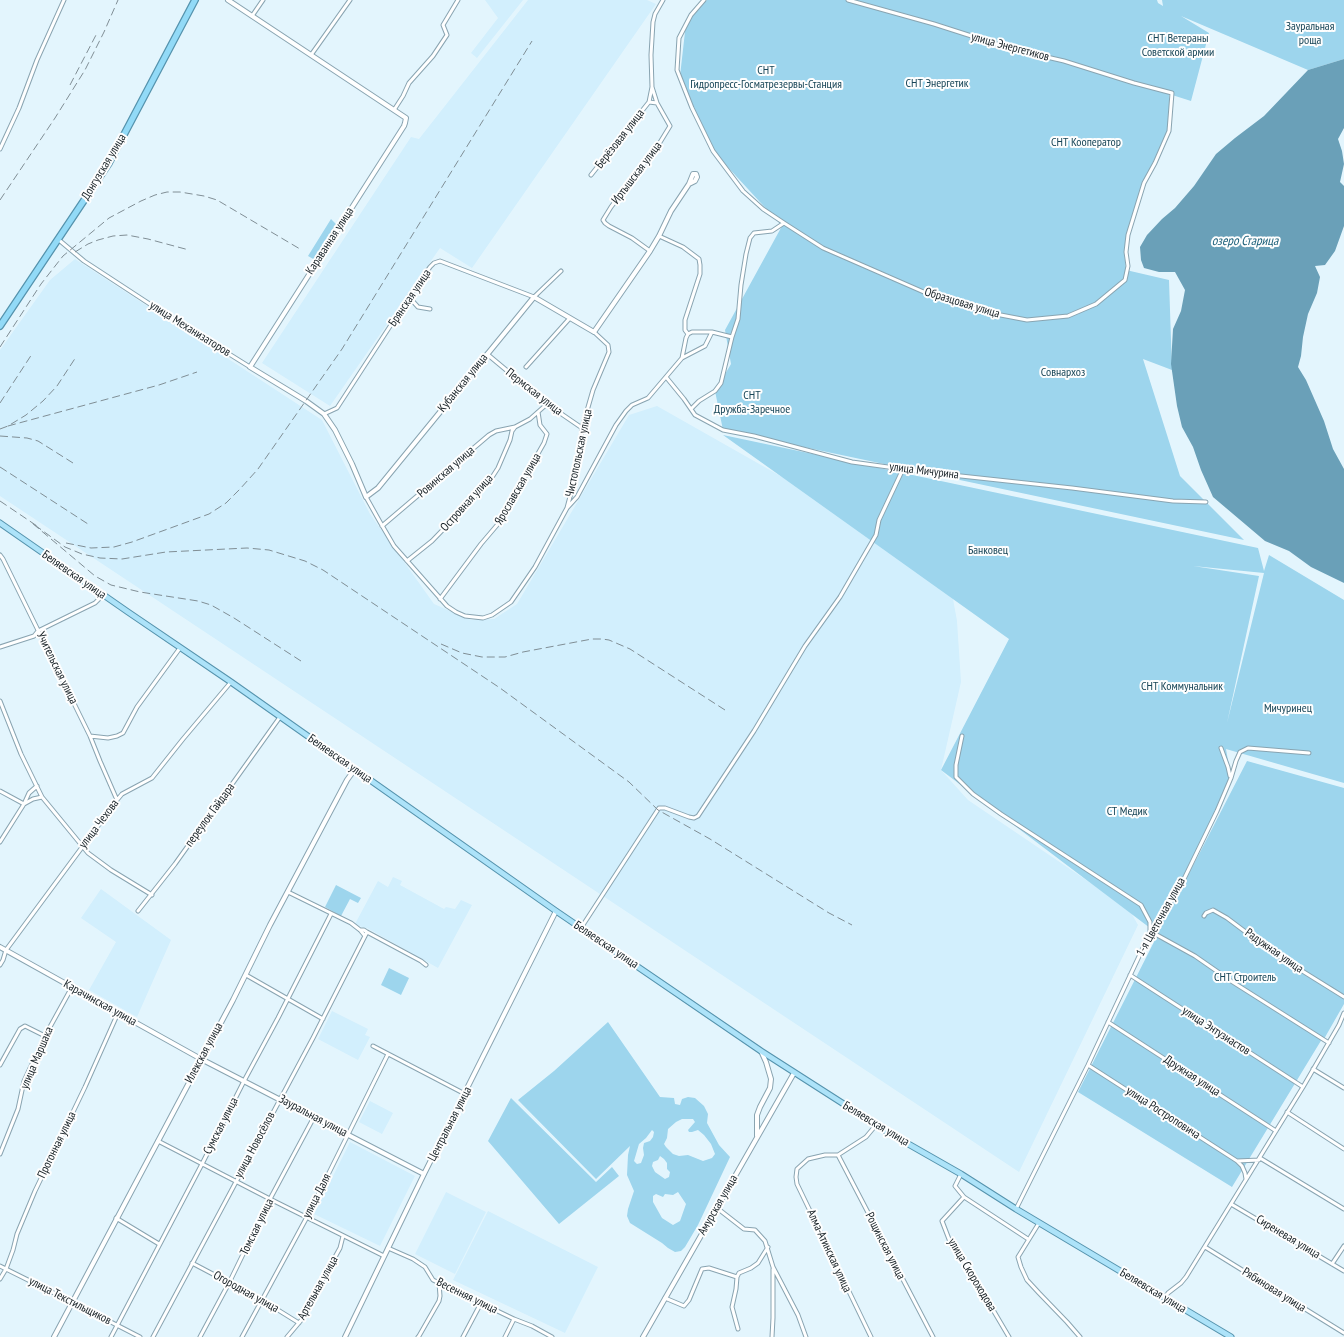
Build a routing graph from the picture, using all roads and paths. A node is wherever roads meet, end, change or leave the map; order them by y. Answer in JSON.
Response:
{"nodes":[{"id":1,"x":64,"y":0,"type":"edge"},
{"id":2,"x":195,"y":0,"type":"edge"},
{"id":3,"x":228,"y":0,"type":"edge"},
{"id":4,"x":263,"y":0,"type":"edge"},
{"id":5,"x":350,"y":0,"type":"edge"},
{"id":6,"x":458,"y":0,"type":"edge"},
{"id":7,"x":663,"y":0,"type":"edge"},
{"id":8,"x":704,"y":0,"type":"edge"},
{"id":9,"x":848,"y":0,"type":"edge"},
{"id":10,"x":252,"y":16,"type":"junction"},
{"id":11,"x":311,"y":55,"type":"junction"},
{"id":12,"x":652,"y":87,"type":"junction"},
{"id":13,"x":1172,"y":93,"type":"joint"},
{"id":14,"x":649,"y":102,"type":"junction"},
{"id":15,"x":658,"y":103,"type":"junction"},
{"id":16,"x":394,"y":110,"type":"junction"},
{"id":17,"x":0,"y":149,"type":"edge"},
{"id":18,"x":591,"y":175,"type":"dead end"},
{"id":19,"x":689,"y":184,"type":"dead end"},
{"id":20,"x":784,"y":223,"type":"junction"},
{"id":21,"x":659,"y":236,"type":"junction"},
{"id":22,"x":59,"y":240,"type":"junction"},
{"id":23,"x":650,"y":251,"type":"junction"},
{"id":24,"x":561,"y":271,"type":"dead end"},
{"id":25,"x":409,"y":297,"type":"junction"},
{"id":26,"x":534,"y":297,"type":"junction"},
{"id":27,"x":430,"y":309,"type":"dead end"},
{"id":28,"x":570,"y":318,"type":"junction"},
{"id":29,"x":0,"y":326,"type":"edge"},
{"id":30,"x":594,"y":332,"type":"junction"},
{"id":31,"x":712,"y":332,"type":"junction"},
{"id":32,"x":688,"y":334,"type":"junction"},
{"id":33,"x":732,"y":337,"type":"junction"},
{"id":34,"x":487,"y":354,"type":"junction"},
{"id":35,"x":682,"y":358,"type":"junction"},
{"id":36,"x":250,"y":367,"type":"junction"},
{"id":37,"x":526,"y":368,"type":"dead end"},
{"id":38,"x":666,"y":377,"type":"junction"},
{"id":39,"x":547,"y":404,"type":"junction"},
{"id":40,"x":692,"y":410,"type":"junction"},
{"id":41,"x":538,"y":412,"type":"junction"},
{"id":42,"x":324,"y":414,"type":"junction"},
{"id":43,"x":515,"y":427,"type":"junction"},
{"id":44,"x":582,"y":428,"type":"junction"},
{"id":45,"x":903,"y":469,"type":"junction"},
{"id":46,"x":366,"y":497,"type":"junction"},
{"id":47,"x":1206,"y":502,"type":"dead end"},
{"id":48,"x":567,"y":508,"type":"junction"},
{"id":49,"x":0,"y":523,"type":"edge"},
{"id":50,"x":382,"y":526,"type":"junction"},
{"id":51,"x":0,"y":555,"type":"edge"},
{"id":52,"x":407,"y":561,"type":"junction"},
{"id":53,"x":103,"y":595,"type":"junction"},
{"id":54,"x":440,"y":599,"type":"junction"},
{"id":55,"x":38,"y":631,"type":"junction"},
{"id":56,"x":0,"y":647,"type":"edge"},
{"id":57,"x":180,"y":648,"type":"junction"},
{"id":58,"x":231,"y":682,"type":"junction"},
{"id":59,"x":0,"y":701,"type":"edge"},
{"id":60,"x":280,"y":717,"type":"junction"},
{"id":61,"x":90,"y":736,"type":"junction"},
{"id":62,"x":962,"y":736,"type":"dead end"},
{"id":63,"x":1221,"y":748,"type":"dead end"},
{"id":64,"x":1309,"y":753,"type":"dead end"},
{"id":65,"x":355,"y":769,"type":"junction"},
{"id":66,"x":1231,"y":778,"type":"junction"},
{"id":67,"x":37,"y":786,"type":"junction"},
{"id":68,"x":0,"y":792,"type":"edge"},
{"id":69,"x":42,"y":797,"type":"junction"},
{"id":70,"x":117,"y":800,"type":"junction"},
{"id":71,"x":24,"y":804,"type":"junction"},
{"id":72,"x":0,"y":842,"type":"edge"},
{"id":73,"x":82,"y":846,"type":"junction"},
{"id":74,"x":288,"y":892,"type":"junction"},
{"id":75,"x":152,"y":895,"type":"junction"},
{"id":76,"x":138,"y":911,"type":"dead end"},
{"id":77,"x":556,"y":911,"type":"junction"},
{"id":78,"x":331,"y":914,"type":"junction"},
{"id":79,"x":1204,"y":916,"type":"dead end"},
{"id":80,"x":581,"y":928,"type":"junction"},
{"id":81,"x":360,"y":930,"type":"junction"},
{"id":82,"x":367,"y":932,"type":"junction"},
{"id":83,"x":1150,"y":933,"type":"junction"},
{"id":84,"x":365,"y":936,"type":"junction"},
{"id":85,"x":0,"y":947,"type":"edge"},
{"id":86,"x":6,"y":950,"type":"junction"},
{"id":87,"x":0,"y":965,"type":"edge"},
{"id":88,"x":426,"y":965,"type":"dead end"},
{"id":89,"x":246,"y":975,"type":"junction"},
{"id":90,"x":1130,"y":975,"type":"junction"},
{"id":91,"x":72,"y":987,"type":"junction"},
{"id":92,"x":1344,"y":997,"type":"edge"},
{"id":93,"x":288,"y":998,"type":"junction"},
{"id":94,"x":118,"y":1013,"type":"junction"},
{"id":95,"x":1344,"y":1013,"type":"edge"},
{"id":96,"x":323,"y":1019,"type":"junction"},
{"id":97,"x":1108,"y":1022,"type":"junction"},
{"id":98,"x":1339,"y":1025,"type":"junction"},
{"id":99,"x":1344,"y":1027,"type":"edge"},
{"id":100,"x":45,"y":1036,"type":"junction"},
{"id":101,"x":1329,"y":1042,"type":"junction"},
{"id":102,"x":373,"y":1046,"type":"dead end"},
{"id":103,"x":761,"y":1051,"type":"junction"},
{"id":104,"x":388,"y":1054,"type":"junction"},
{"id":105,"x":201,"y":1059,"type":"junction"},
{"id":106,"x":0,"y":1065,"type":"edge"},
{"id":107,"x":1088,"y":1065,"type":"junction"},
{"id":108,"x":1313,"y":1069,"type":"junction"},
{"id":109,"x":794,"y":1073,"type":"junction"},
{"id":110,"x":244,"y":1081,"type":"junction"},
{"id":111,"x":1303,"y":1087,"type":"junction"},
{"id":112,"x":1344,"y":1088,"type":"edge"},
{"id":113,"x":465,"y":1094,"type":"junction"},
{"id":114,"x":280,"y":1099,"type":"junction"},
{"id":115,"x":1288,"y":1112,"type":"junction"},
{"id":116,"x":314,"y":1117,"type":"junction"},
{"id":117,"x":876,"y":1124,"type":"junction"},
{"id":118,"x":1276,"y":1131,"type":"junction"},
{"id":119,"x":348,"y":1135,"type":"junction"},
{"id":120,"x":757,"y":1138,"type":"junction"},
{"id":121,"x":158,"y":1140,"type":"junction"},
{"id":122,"x":1344,"y":1149,"type":"edge"},
{"id":123,"x":0,"y":1154,"type":"edge"},
{"id":124,"x":838,"y":1155,"type":"junction"},
{"id":125,"x":1259,"y":1159,"type":"junction"},
{"id":126,"x":1237,"y":1161,"type":"junction"},
{"id":127,"x":202,"y":1164,"type":"junction"},
{"id":128,"x":424,"y":1174,"type":"junction"},
{"id":129,"x":961,"y":1174,"type":"junction"},
{"id":130,"x":1246,"y":1180,"type":"junction"},
{"id":131,"x":236,"y":1182,"type":"junction"},
{"id":132,"x":964,"y":1197,"type":"junction"},
{"id":133,"x":270,"y":1199,"type":"junction"},
{"id":134,"x":1232,"y":1204,"type":"junction"},
{"id":135,"x":717,"y":1208,"type":"junction"},
{"id":136,"x":1016,"y":1209,"type":"junction"},
{"id":137,"x":1344,"y":1209,"type":"edge"},
{"id":138,"x":306,"y":1217,"type":"junction"},
{"id":139,"x":116,"y":1218,"type":"junction"},
{"id":140,"x":1039,"y":1223,"type":"junction"},
{"id":141,"x":343,"y":1236,"type":"junction"},
{"id":142,"x":1028,"y":1239,"type":"junction"},
{"id":143,"x":159,"y":1244,"type":"junction"},
{"id":144,"x":1344,"y":1246,"type":"edge"},
{"id":145,"x":768,"y":1247,"type":"junction"},
{"id":146,"x":1204,"y":1247,"type":"junction"},
{"id":147,"x":388,"y":1248,"type":"junction"},
{"id":148,"x":384,"y":1256,"type":"junction"},
{"id":149,"x":192,"y":1263,"type":"junction"},
{"id":150,"x":1332,"y":1264,"type":"junction"},
{"id":151,"x":0,"y":1266,"type":"edge"},
{"id":152,"x":773,"y":1267,"type":"junction"},
{"id":153,"x":6,"y":1269,"type":"junction"},
{"id":154,"x":1344,"y":1271,"type":"edge"},
{"id":155,"x":737,"y":1277,"type":"junction"},
{"id":156,"x":0,"y":1280,"type":"edge"},
{"id":157,"x":229,"y":1283,"type":"junction"},
{"id":158,"x":439,"y":1283,"type":"junction"},
{"id":159,"x":665,"y":1298,"type":"junction"},
{"id":160,"x":1165,"y":1298,"type":"junction"},
{"id":161,"x":262,"y":1300,"type":"junction"},
{"id":162,"x":72,"y":1302,"type":"junction"},
{"id":163,"x":481,"y":1303,"type":"junction"},
{"id":164,"x":514,"y":1319,"type":"junction"},
{"id":165,"x":299,"y":1323,"type":"junction"},
{"id":166,"x":117,"y":1325,"type":"junction"},
{"id":167,"x":738,"y":1329,"type":"dead end"},
{"id":168,"x":1344,"y":1333,"type":"edge"},
{"id":169,"x":54,"y":1337,"type":"edge"},
{"id":170,"x":111,"y":1337,"type":"edge"},
{"id":171,"x":140,"y":1337,"type":"edge"},
{"id":172,"x":153,"y":1337,"type":"edge"},
{"id":173,"x":200,"y":1337,"type":"edge"},
{"id":174,"x":242,"y":1337,"type":"edge"},
{"id":175,"x":287,"y":1337,"type":"edge"},
{"id":176,"x":345,"y":1337,"type":"edge"},
{"id":177,"x":418,"y":1337,"type":"edge"},
{"id":178,"x":463,"y":1337,"type":"edge"},
{"id":179,"x":505,"y":1337,"type":"edge"},
{"id":180,"x":550,"y":1337,"type":"edge"},
{"id":181,"x":643,"y":1337,"type":"edge"},
{"id":182,"x":772,"y":1337,"type":"edge"},
{"id":183,"x":806,"y":1337,"type":"edge"},
{"id":184,"x":871,"y":1337,"type":"edge"},
{"id":185,"x":933,"y":1337,"type":"edge"},
{"id":186,"x":1009,"y":1337,"type":"edge"},
{"id":187,"x":1080,"y":1337,"type":"edge"},
{"id":188,"x":1230,"y":1337,"type":"edge"}],
"edges":[{"from":1,"to":17,"type":"street"},
{"from":2,"to":22,"type":"highway","name":"Донгузская улица"},
{"from":3,"to":10,"type":"street"},
{"from":4,"to":10,"type":"street"},
{"from":5,"to":11,"type":"street"},
{"from":6,"to":16,"type":"street"},
{"from":7,"to":12,"type":"street"},
{"from":8,"to":20,"type":"street","name":"Образцовая улица"},
{"from":9,"to":13,"type":"street","name":"улица Энергетиков"},
{"from":10,"to":11,"type":"street"},
{"from":11,"to":16,"type":"street"},
{"from":12,"to":14,"type":"street"},
{"from":12,"to":15,"type":"street"},
{"from":13,"to":20,"type":"street","name":"Образцовая улица"},
{"from":14,"to":15,"type":"street"},
{"from":14,"to":18,"type":"street","name":"Берёзовая улица"},
{"from":15,"to":23,"type":"street","name":"Иртышская улица"},
{"from":16,"to":36,"type":"street","name":"Караванная улица"},
{"from":19,"to":21,"type":"street"},
{"from":20,"to":33,"type":"street"},
{"from":21,"to":23,"type":"street"},
{"from":21,"to":32,"type":"street"},
{"from":22,"to":29,"type":"highway","name":"Донгузская улица"},
{"from":22,"to":36,"type":"street","name":"улица Механизаторов"},
{"from":23,"to":30,"type":"street"},
{"from":24,"to":26,"type":"street","name":"Кубанская улица"},
{"from":25,"to":26,"type":"street","name":"Брянская улица"},
{"from":25,"to":27,"type":"street"},
{"from":25,"to":42,"type":"street","name":"Брянская улица"},
{"from":26,"to":28,"type":"street","name":"Брянская улица"},
{"from":26,"to":34,"type":"street","name":"Кубанская улица"},
{"from":28,"to":30,"type":"street","name":"Брянская улица"},
{"from":28,"to":37,"type":"street"},
{"from":30,"to":44,"type":"street","name":"Чистопольская улица"},
{"from":31,"to":32,"type":"street"},
{"from":31,"to":33,"type":"street"},
{"from":31,"to":35,"type":"street"},
{"from":32,"to":35,"type":"street"},
{"from":33,"to":40,"type":"street"},
{"from":34,"to":39,"type":"street","name":"Пермская улица"},
{"from":34,"to":46,"type":"street","name":"Кубанская улица"},
{"from":35,"to":38,"type":"street"},
{"from":36,"to":42,"type":"street","name":"улица Механизаторов"},
{"from":38,"to":40,"type":"street","name":"улица Мичурина"},
{"from":38,"to":48,"type":"street"},
{"from":39,"to":41,"type":"street"},
{"from":39,"to":44,"type":"street","name":"Пермская улица"},
{"from":40,"to":45,"type":"street","name":"улица Мичурина"},
{"from":41,"to":43,"type":"street"},
{"from":41,"to":54,"type":"street","name":"Ярославская улица"},
{"from":42,"to":46,"type":"street","name":"улица Механизаторов"},
{"from":43,"to":50,"type":"street","name":"Ровинская улица"},
{"from":43,"to":52,"type":"street","name":"Островная улица"},
{"from":44,"to":48,"type":"street","name":"Чистопольская улица"},
{"from":45,"to":47,"type":"street","name":"улица Мичурина"},
{"from":45,"to":80,"type":"street"},
{"from":46,"to":50,"type":"street"},
{"from":48,"to":54,"type":"street","name":"Чистопольская улица"},
{"from":49,"to":53,"type":"main road","name":"Беляевская улица"},
{"from":50,"to":52,"type":"street"},
{"from":51,"to":55,"type":"street","name":"Учительская улица"},
{"from":52,"to":54,"type":"street"},
{"from":53,"to":55,"type":"street"},
{"from":53,"to":57,"type":"main road","name":"Беляевская улица"},
{"from":55,"to":56,"type":"street"},
{"from":55,"to":61,"type":"street","name":"Учительская улица"},
{"from":57,"to":58,"type":"main road","name":"Беляевская улица"},
{"from":57,"to":61,"type":"street"},
{"from":58,"to":60,"type":"main road","name":"Беляевская улица"},
{"from":58,"to":70,"type":"street","name":"улица Чехова"},
{"from":59,"to":67,"type":"street"},
{"from":60,"to":65,"type":"main road","name":"Беляевская улица"},
{"from":60,"to":75,"type":"street","name":"переулок Гайдара"},
{"from":61,"to":70,"type":"street","name":"Учительская улица"},
{"from":62,"to":83,"type":"street"},
{"from":63,"to":66,"type":"street"},
{"from":64,"to":66,"type":"street","name":"1-я Цветочная улица"},
{"from":65,"to":74,"type":"street","name":"Илекская улица"},
{"from":65,"to":77,"type":"main road","name":"Беляевская улица"},
{"from":66,"to":83,"type":"street","name":"1-я Цветочная улица"},
{"from":67,"to":69,"type":"street"},
{"from":67,"to":71,"type":"street"},
{"from":68,"to":71,"type":"street"},
{"from":69,"to":71,"type":"street"},
{"from":69,"to":73,"type":"street"},
{"from":70,"to":73,"type":"street","name":"улица Чехова"},
{"from":71,"to":72,"type":"street"},
{"from":73,"to":75,"type":"street"},
{"from":73,"to":86,"type":"street","name":"улица Чехова"},
{"from":74,"to":78,"type":"street"},
{"from":74,"to":89,"type":"street","name":"Илекская улица"},
{"from":75,"to":76,"type":"street","name":"переулок Гайдара"},
{"from":77,"to":80,"type":"main road","name":"Беляевская улица"},
{"from":77,"to":113,"type":"street","name":"Центральная улица"},
{"from":78,"to":81,"type":"street"},
{"from":78,"to":93,"type":"street","name":"Сумская улица"},
{"from":79,"to":92,"type":"street","name":"Радужная улица"},
{"from":80,"to":103,"type":"main road","name":"Беляевская улица"},
{"from":81,"to":82,"type":"street"},
{"from":81,"to":84,"type":"street"},
{"from":82,"to":84,"type":"street","name":"улица Новосёлов"},
{"from":82,"to":88,"type":"street"},
{"from":83,"to":90,"type":"street","name":"1-я Цветочная улица"},
{"from":83,"to":101,"type":"street"},
{"from":84,"to":96,"type":"street","name":"улица Новосёлов"},
{"from":85,"to":86,"type":"street","name":"Карачинская улица"},
{"from":86,"to":87,"type":"street","name":"улица Чехова"},
{"from":86,"to":91,"type":"street","name":"Карачинская улица"},
{"from":89,"to":93,"type":"street"},
{"from":89,"to":105,"type":"street","name":"Илекская улица"},
{"from":90,"to":97,"type":"street","name":"1-я Цветочная улица"},
{"from":90,"to":111,"type":"street","name":"улица Энтузиастов"},
{"from":91,"to":94,"type":"street","name":"Карачинская улица"},
{"from":91,"to":100,"type":"street","name":"улица Маршака"},
{"from":93,"to":96,"type":"street"},
{"from":93,"to":110,"type":"street","name":"Сумская улица"},
{"from":94,"to":105,"type":"street","name":"Карачинская улица"},
{"from":94,"to":153,"type":"street","name":"Прогонная улица"},
{"from":95,"to":98,"type":"street"},
{"from":96,"to":114,"type":"street","name":"улица Новосёлов"},
{"from":97,"to":107,"type":"street","name":"1-я Цветочная улица"},
{"from":97,"to":118,"type":"street","name":"Дружная улица"},
{"from":98,"to":99,"type":"street"},
{"from":98,"to":101,"type":"street"},
{"from":100,"to":106,"type":"street"},
{"from":100,"to":123,"type":"street","name":"улица Маршака"},
{"from":101,"to":108,"type":"street"},
{"from":102,"to":104,"type":"street"},
{"from":103,"to":109,"type":"main road","name":"Беляевская улица"},
{"from":103,"to":120,"type":"street"},
{"from":104,"to":113,"type":"street"},
{"from":104,"to":119,"type":"street","name":"улица Даля"},
{"from":105,"to":110,"type":"street","name":"Зауральная улица"},
{"from":105,"to":121,"type":"street","name":"Илекская улица"},
{"from":107,"to":126,"type":"street","name":"улица Ростроповича"},
{"from":107,"to":136,"type":"street","name":"1-я Цветочная улица"},
{"from":108,"to":111,"type":"street"},
{"from":108,"to":112,"type":"street"},
{"from":109,"to":117,"type":"main road","name":"Беляевская улица"},
{"from":109,"to":120,"type":"street","name":"Амурская улица"},
{"from":110,"to":114,"type":"street","name":"Зауральная улица"},
{"from":110,"to":127,"type":"street","name":"Сумская улица"},
{"from":111,"to":115,"type":"street"},
{"from":113,"to":128,"type":"street","name":"Центральная улица"},
{"from":114,"to":116,"type":"street","name":"Зауральная улица"},
{"from":114,"to":131,"type":"street","name":"улица Новосёлов"},
{"from":115,"to":118,"type":"street"},
{"from":115,"to":122,"type":"street"},
{"from":116,"to":119,"type":"street","name":"Зауральная улица"},
{"from":116,"to":133,"type":"street","name":"Томская улица"},
{"from":117,"to":124,"type":"street"},
{"from":117,"to":129,"type":"main road","name":"Беляевская улица"},
{"from":118,"to":125,"type":"street"},
{"from":119,"to":128,"type":"street","name":"Зауральная улица"},
{"from":119,"to":138,"type":"street","name":"улица Даля"},
{"from":120,"to":135,"type":"street","name":"Амурская улица"},
{"from":121,"to":127,"type":"street"},
{"from":121,"to":139,"type":"street","name":"Илекская улица"},
{"from":124,"to":184,"type":"street","name":"Алма-Атинская улица"},
{"from":124,"to":185,"type":"street","name":"Рощинская улица"},
{"from":125,"to":126,"type":"street"},
{"from":125,"to":130,"type":"street"},
{"from":125,"to":137,"type":"street"},
{"from":126,"to":130,"type":"street"},
{"from":127,"to":131,"type":"street"},
{"from":127,"to":143,"type":"street","name":"Сумская улица"},
{"from":128,"to":147,"type":"street","name":"Центральная улица"},
{"from":129,"to":132,"type":"street"},
{"from":129,"to":136,"type":"main road","name":"Беляевская улица"},
{"from":130,"to":134,"type":"street"},
{"from":131,"to":133,"type":"street"},
{"from":131,"to":149,"type":"street","name":"улица Новосёлов"},
{"from":132,"to":142,"type":"street"},
{"from":132,"to":186,"type":"street","name":"улица Скороходова"},
{"from":133,"to":138,"type":"street"},
{"from":133,"to":157,"type":"street","name":"Томская улица"},
{"from":134,"to":146,"type":"street"},
{"from":134,"to":150,"type":"street","name":"Сиреневая улица"},
{"from":135,"to":145,"type":"street"},
{"from":135,"to":159,"type":"street","name":"Амурская улица"},
{"from":136,"to":140,"type":"main road","name":"Беляевская улица"},
{"from":138,"to":141,"type":"street"},
{"from":138,"to":161,"type":"street","name":"улица Даля"},
{"from":139,"to":143,"type":"street"},
{"from":139,"to":162,"type":"street","name":"Илекская улица"},
{"from":140,"to":142,"type":"street"},
{"from":140,"to":160,"type":"main road","name":"Беляевская улица"},
{"from":141,"to":148,"type":"street"},
{"from":141,"to":165,"type":"street","name":"Артельная улица"},
{"from":142,"to":187,"type":"street"},
{"from":143,"to":166,"type":"street","name":"Сумская улица"},
{"from":144,"to":150,"type":"street"},
{"from":145,"to":152,"type":"street"},
{"from":145,"to":155,"type":"street"},
{"from":146,"to":160,"type":"street"},
{"from":146,"to":168,"type":"street","name":"Рябиновая улица"},
{"from":147,"to":148,"type":"street","name":"Центральная улица"},
{"from":147,"to":158,"type":"street","name":"Весенняя улица"},
{"from":148,"to":176,"type":"street","name":"Центральная улица"},
{"from":149,"to":157,"type":"street","name":"Огородная улица"},
{"from":149,"to":172,"type":"street","name":"улица Новосёлов"},
{"from":150,"to":154,"type":"street","name":"Сиреневая улица"},
{"from":151,"to":153,"type":"street","name":"улица Текстильщиков"},
{"from":152,"to":182,"type":"street"},
{"from":152,"to":183,"type":"street"},
{"from":153,"to":156,"type":"street","name":"Прогонная улица"},
{"from":153,"to":162,"type":"street","name":"улица Текстильщиков"},
{"from":155,"to":159,"type":"street"},
{"from":155,"to":167,"type":"street"},
{"from":157,"to":161,"type":"street","name":"Огородная улица"},
{"from":157,"to":173,"type":"street","name":"Томская улица"},
{"from":158,"to":163,"type":"street","name":"Весенняя улица"},
{"from":158,"to":177,"type":"street"},
{"from":159,"to":181,"type":"street","name":"Амурская улица"},
{"from":160,"to":188,"type":"main road","name":"Беляевская улица"},
{"from":161,"to":165,"type":"street","name":"Огородная улица"},
{"from":161,"to":174,"type":"street","name":"улица Даля"},
{"from":162,"to":166,"type":"street","name":"улица Текстильщиков"},
{"from":162,"to":169,"type":"street","name":"Илекская улица"},
{"from":163,"to":164,"type":"street","name":"Весенняя улица"},
{"from":163,"to":178,"type":"street"},
{"from":164,"to":179,"type":"street"},
{"from":164,"to":180,"type":"street","name":"Весенняя улица"},
{"from":165,"to":175,"type":"street","name":"Артельная улица"},
{"from":166,"to":170,"type":"street","name":"Сумская улица"},
{"from":166,"to":171,"type":"street","name":"улица Текстильщиков"}]}
